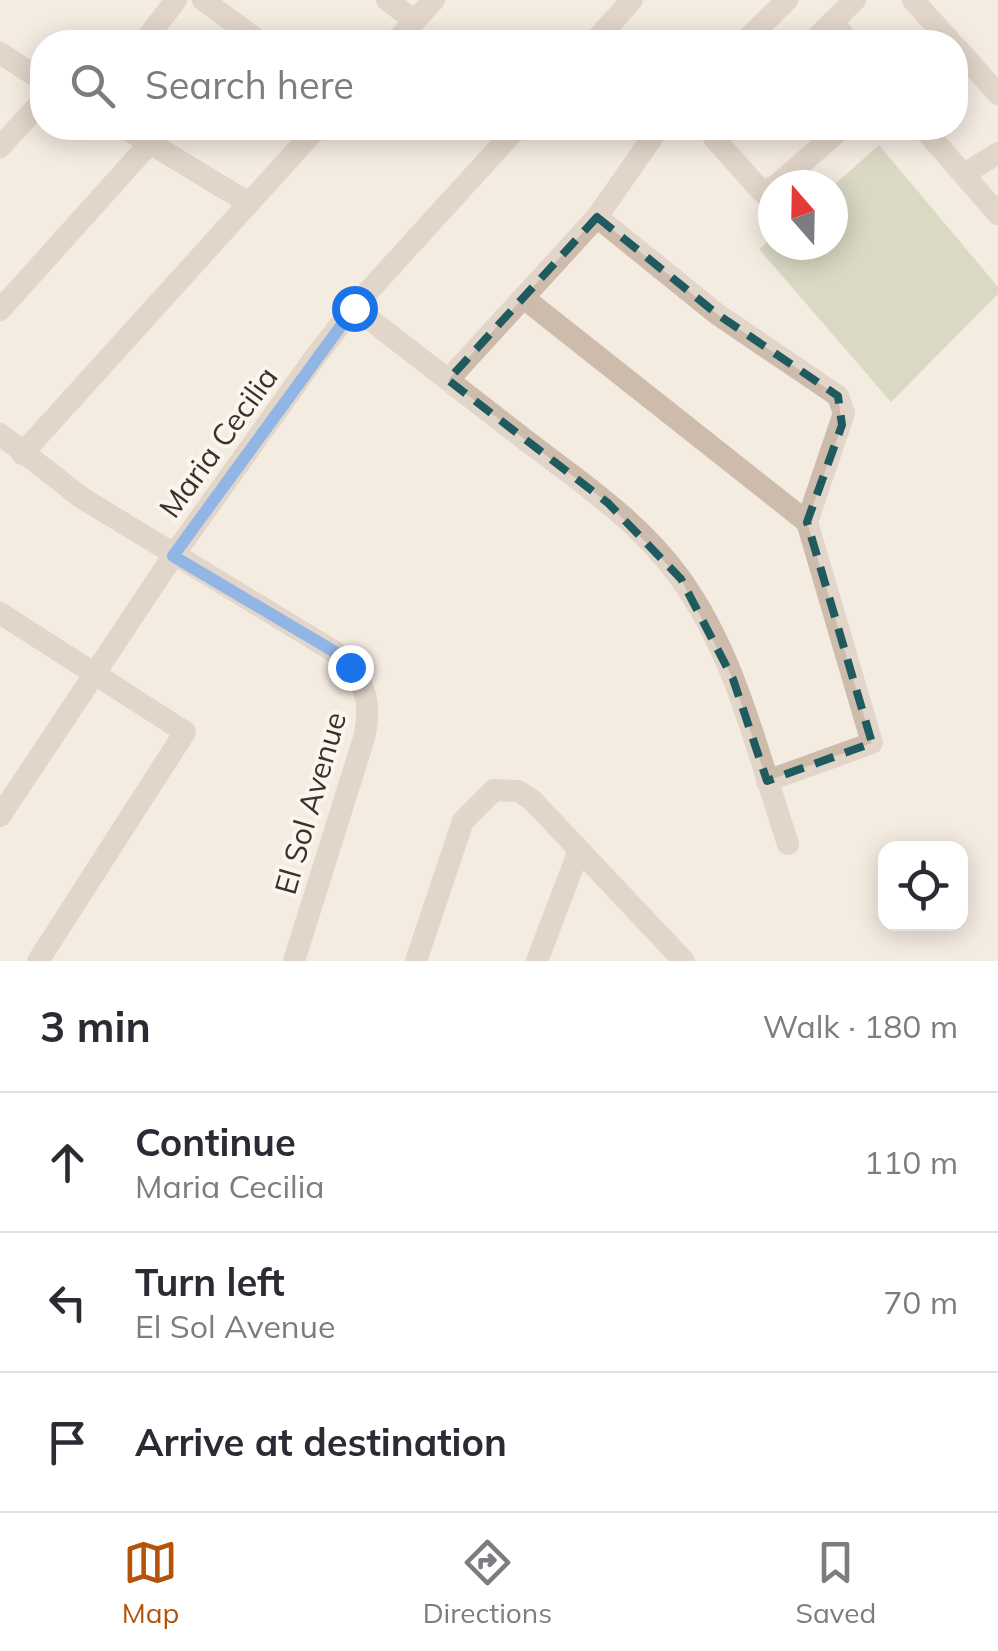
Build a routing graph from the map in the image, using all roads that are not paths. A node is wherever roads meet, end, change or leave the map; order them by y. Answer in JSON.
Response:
{"nodes":[{"id":1,"x":176,"y":0,"type":"edge"},
{"id":2,"x":203,"y":0,"type":"edge"},
{"id":3,"x":386,"y":0,"type":"edge"},
{"id":4,"x":434,"y":0,"type":"edge"},
{"id":5,"x":632,"y":0,"type":"edge"},
{"id":6,"x":787,"y":0,"type":"edge"},
{"id":7,"x":855,"y":0,"type":"edge"},
{"id":8,"x":913,"y":0,"type":"edge"},
{"id":9,"x":415,"y":21,"type":"junction"},
{"id":10,"x":832,"y":22,"type":"junction"},
{"id":11,"x":153,"y":30,"type":"edge"},
{"id":12,"x":244,"y":30,"type":"edge"},
{"id":13,"x":406,"y":30,"type":"edge"},
{"id":14,"x":605,"y":30,"type":"edge"},
{"id":15,"x":756,"y":30,"type":"edge"},
{"id":16,"x":824,"y":30,"type":"edge"},
{"id":17,"x":839,"y":30,"type":"edge"},
{"id":18,"x":940,"y":30,"type":"edge"},
{"id":19,"x":0,"y":54,"type":"edge"},
{"id":20,"x":968,"y":61,"type":"edge"},
{"id":21,"x":30,"y":73,"type":"edge"},
{"id":22,"x":998,"y":94,"type":"edge"},
{"id":23,"x":30,"y":114,"type":"edge"},
{"id":24,"x":145,"y":140,"type":"edge"},
{"id":25,"x":307,"y":140,"type":"edge"},
{"id":26,"x":506,"y":140,"type":"edge"},
{"id":27,"x":650,"y":140,"type":"edge"},
{"id":28,"x":716,"y":140,"type":"edge"},
{"id":29,"x":828,"y":140,"type":"edge"},
{"id":30,"x":934,"y":140,"type":"edge"},
{"id":31,"x":150,"y":143,"type":"junction"},
{"id":32,"x":0,"y":148,"type":"edge"},
{"id":33,"x":998,"y":153,"type":"edge"},
{"id":34,"x":793,"y":170,"type":"edge"},
{"id":35,"x":964,"y":174,"type":"junction"},
{"id":36,"x":758,"y":186,"type":"edge"},
{"id":37,"x":248,"y":202,"type":"junction"},
{"id":38,"x":998,"y":214,"type":"edge"},
{"id":39,"x":597,"y":217,"type":"junction"},
{"id":40,"x":525,"y":299,"type":"junction"},
{"id":41,"x":354,"y":308,"type":"junction"},
{"id":42,"x":0,"y":310,"type":"edge"},
{"id":43,"x":448,"y":380,"type":"junction"},
{"id":44,"x":0,"y":434,"type":"edge"},
{"id":45,"x":22,"y":454,"type":"junction"},
{"id":46,"x":807,"y":522,"type":"junction"},
{"id":47,"x":173,"y":556,"type":"junction"},
{"id":48,"x":0,"y":613,"type":"edge"},
{"id":49,"x":94,"y":672,"type":"junction"},
{"id":50,"x":767,"y":780,"type":"junction"},
{"id":51,"x":0,"y":816,"type":"edge"},
{"id":52,"x":788,"y":844,"type":"dead end"},
{"id":53,"x":578,"y":853,"type":"junction"},
{"id":54,"x":676,"y":958,"type":"edge"},
{"id":55,"x":38,"y":961,"type":"edge"},
{"id":56,"x":294,"y":961,"type":"edge"},
{"id":57,"x":416,"y":961,"type":"edge"},
{"id":58,"x":537,"y":961,"type":"edge"}],
"edges":[{"from":1,"to":11,"type":"street"},
{"from":2,"to":12,"type":"street"},
{"from":3,"to":9,"type":"street"},
{"from":4,"to":9,"type":"street"},
{"from":5,"to":14,"type":"street"},
{"from":6,"to":15,"type":"street"},
{"from":7,"to":10,"type":"street"},
{"from":8,"to":18,"type":"street"},
{"from":9,"to":13,"type":"street"},
{"from":10,"to":16,"type":"street"},
{"from":10,"to":17,"type":"street"},
{"from":19,"to":21,"type":"street"},
{"from":20,"to":22,"type":"street"},
{"from":23,"to":32,"type":"street"},
{"from":24,"to":31,"type":"street"},
{"from":25,"to":37,"type":"street"},
{"from":26,"to":41,"type":"street","name":"Maria Cecilia"},
{"from":27,"to":39,"type":"street"},
{"from":28,"to":36,"type":"street"},
{"from":29,"to":34,"type":"street"},
{"from":30,"to":35,"type":"street"},
{"from":31,"to":37,"type":"street"},
{"from":31,"to":42,"type":"street"},
{"from":33,"to":35,"type":"street"},
{"from":35,"to":38,"type":"street"},
{"from":37,"to":45,"type":"street"},
{"from":39,"to":40,"type":"street"},
{"from":39,"to":46,"type":"street"},
{"from":40,"to":43,"type":"street"},
{"from":40,"to":46,"type":"street"},
{"from":41,"to":43,"type":"street"},
{"from":41,"to":47,"type":"street","name":"Maria Cecilia"},
{"from":43,"to":50,"type":"street"},
{"from":44,"to":45,"type":"street","name":"El Sol Avenue"},
{"from":45,"to":47,"type":"street","name":"El Sol Avenue"},
{"from":46,"to":50,"type":"street"},
{"from":47,"to":49,"type":"street","name":"Maria Cecilia"},
{"from":47,"to":56,"type":"street","name":"El Sol Avenue"},
{"from":48,"to":49,"type":"street"},
{"from":49,"to":51,"type":"street","name":"Maria Cecilia"},
{"from":49,"to":55,"type":"street"},
{"from":50,"to":52,"type":"street"},
{"from":53,"to":54,"type":"street"},
{"from":53,"to":57,"type":"street"},
{"from":53,"to":58,"type":"street"}]}
